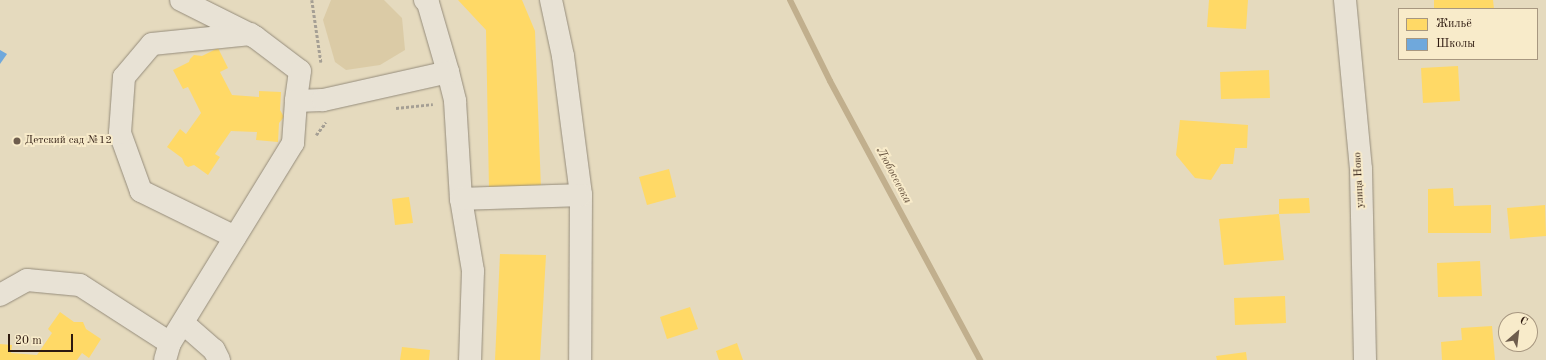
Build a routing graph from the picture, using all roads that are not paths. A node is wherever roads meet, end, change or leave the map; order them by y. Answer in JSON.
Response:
{"nodes":[{"id":1,"x":181,"y":0,"type":"edge"},
{"id":2,"x":425,"y":0,"type":"edge"},
{"id":3,"x":551,"y":0,"type":"edge"},
{"id":4,"x":1344,"y":0,"type":"edge"},
{"id":5,"x":250,"y":34,"type":"junction"},
{"id":6,"x":448,"y":72,"type":"junction"},
{"id":7,"x":296,"y":101,"type":"junction"},
{"id":8,"x":581,"y":195,"type":"junction"},
{"id":9,"x":461,"y":200,"type":"junction"},
{"id":10,"x":236,"y":237,"type":"junction"},
{"id":11,"x":0,"y":295,"type":"edge"},
{"id":12,"x":182,"y":323,"type":"junction"},
{"id":13,"x":167,"y":352,"type":"edge"},
{"id":14,"x":219,"y":360,"type":"edge"},
{"id":15,"x":470,"y":360,"type":"edge"},
{"id":16,"x":580,"y":360,"type":"edge"},
{"id":17,"x":1365,"y":360,"type":"edge"}],
"edges":[{"from":1,"to":5,"type":"street"},
{"from":2,"to":6,"type":"street"},
{"from":3,"to":8,"type":"street"},
{"from":4,"to":17,"type":"street","name":"улица Ново"},
{"from":5,"to":7,"type":"street"},
{"from":5,"to":10,"type":"street"},
{"from":6,"to":7,"type":"street"},
{"from":6,"to":9,"type":"street"},
{"from":7,"to":10,"type":"street"},
{"from":8,"to":9,"type":"street"},
{"from":8,"to":16,"type":"street"},
{"from":9,"to":15,"type":"street"},
{"from":10,"to":12,"type":"street"},
{"from":11,"to":13,"type":"street"},
{"from":12,"to":13,"type":"street"},
{"from":12,"to":14,"type":"street"}]}
